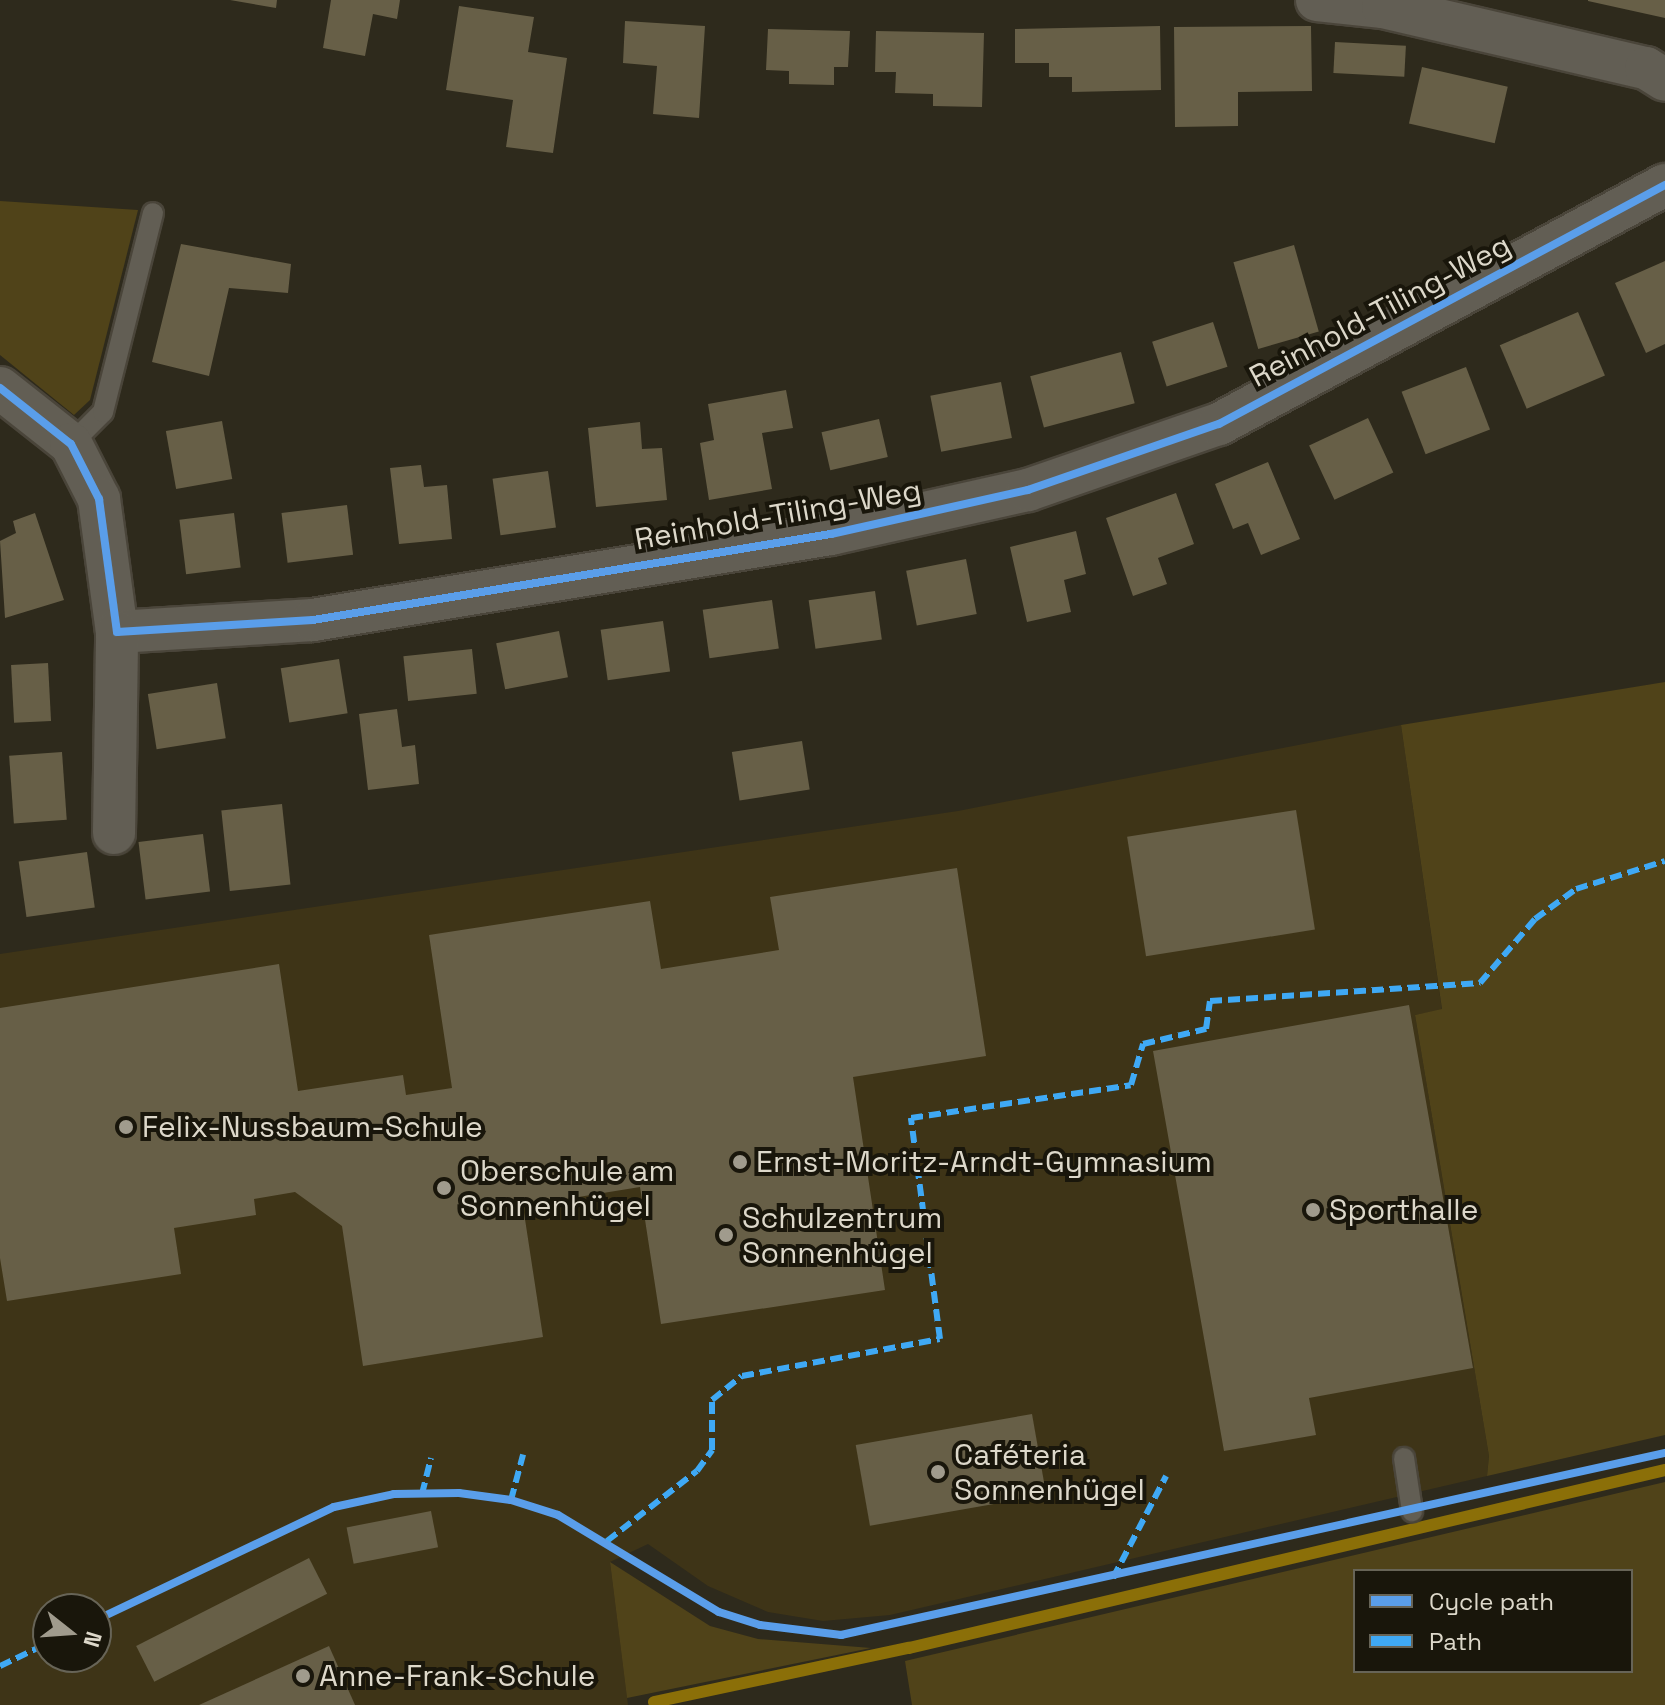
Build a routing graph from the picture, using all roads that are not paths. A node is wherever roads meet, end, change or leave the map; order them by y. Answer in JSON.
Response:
{"nodes":[{"id":1,"x":1317,"y":0,"type":"edge"},
{"id":2,"x":1386,"y":4,"type":"edge"},
{"id":3,"x":1665,"y":80,"type":"edge"},
{"id":4,"x":1665,"y":185,"type":"edge"},
{"id":5,"x":153,"y":213,"type":"dead end"},
{"id":6,"x":0,"y":388,"type":"edge"},
{"id":7,"x":71,"y":444,"type":"junction"},
{"id":8,"x":117,"y":632,"type":"junction"},
{"id":9,"x":114,"y":833,"type":"dead end"},
{"id":10,"x":1404,"y":1458,"type":"dead end"},
{"id":11,"x":1412,"y":1511,"type":"dead end"}],
"edges":[{"from":1,"to":2,"type":"street"},
{"from":2,"to":3,"type":"street"},
{"from":4,"to":8,"type":"street","name":"Reinhold-Tiling-Weg"},
{"from":5,"to":7,"type":"lane"},
{"from":6,"to":7,"type":"street"},
{"from":7,"to":8,"type":"street"},
{"from":8,"to":9,"type":"street"},
{"from":10,"to":11,"type":"lane"}]}
